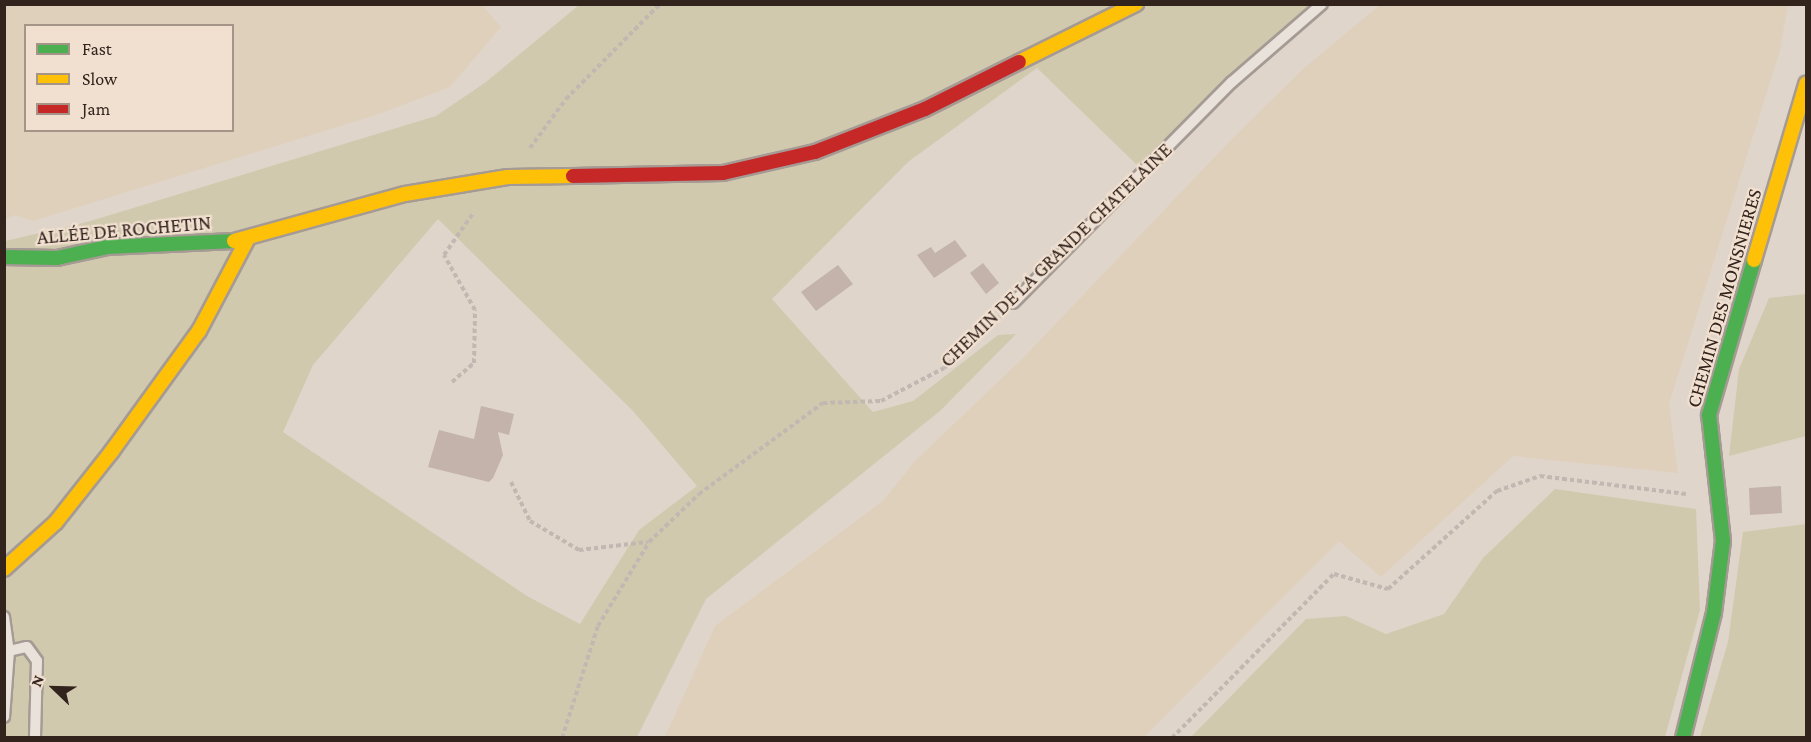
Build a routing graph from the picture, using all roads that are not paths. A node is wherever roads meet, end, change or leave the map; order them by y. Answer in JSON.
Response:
{"nodes":[{"id":1,"x":1136,"y":4,"type":"edge"},
{"id":2,"x":1322,"y":4,"type":"edge"},
{"id":3,"x":1806,"y":84,"type":"edge"},
{"id":4,"x":247,"y":240,"type":"junction"},
{"id":5,"x":4,"y":257,"type":"edge"},
{"id":6,"x":1013,"y":303,"type":"road end"},
{"id":7,"x":4,"y":569,"type":"edge"},
{"id":8,"x":4,"y":617,"type":"edge"},
{"id":9,"x":9,"y":651,"type":"junction"},
{"id":10,"x":4,"y":717,"type":"edge"},
{"id":11,"x":35,"y":738,"type":"edge"},
{"id":12,"x":1683,"y":738,"type":"edge"}],
"edges":[{"from":1,"to":4,"type":"street","name":"ALLÉE DE ROCHETIN"},
{"from":2,"to":6,"type":"lane","name":"CHEMIN DE LA GRANDE CHATELAINE"},
{"from":3,"to":12,"type":"street","name":"CHEMIN DES MONSNIERES"},
{"from":4,"to":5,"type":"street","name":"ALLÉE DE ROCHETIN"},
{"from":4,"to":7,"type":"street"},
{"from":8,"to":9,"type":"lane"},
{"from":9,"to":10,"type":"lane"},
{"from":9,"to":11,"type":"lane"}]}
